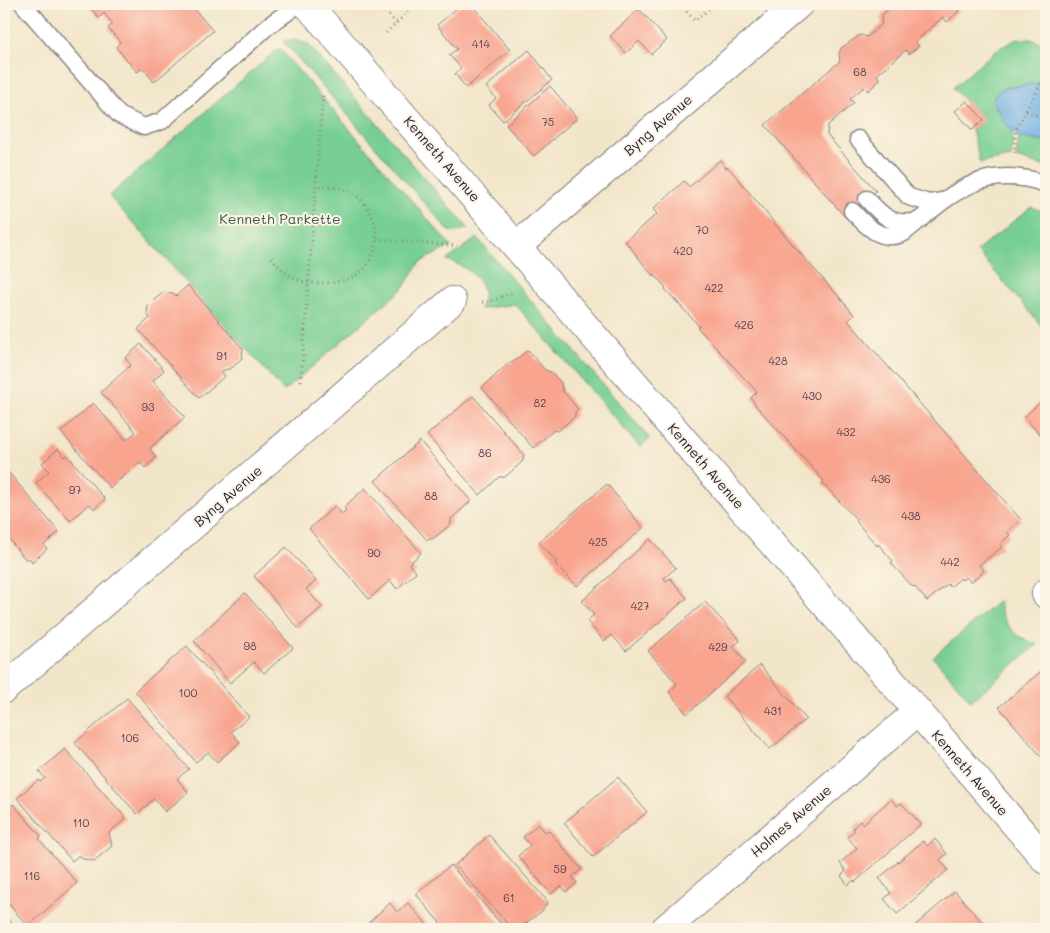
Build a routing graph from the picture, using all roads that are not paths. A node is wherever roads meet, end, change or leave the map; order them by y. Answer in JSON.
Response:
{"nodes":[{"id":1,"x":23,"y":4,"type":"edge"},
{"id":2,"x":298,"y":4,"type":"edge"},
{"id":3,"x":307,"y":4,"type":"edge"},
{"id":4,"x":799,"y":4,"type":"edge"},
{"id":5,"x":858,"y":139,"type":"dead end"},
{"id":6,"x":1046,"y":184,"type":"edge"},
{"id":7,"x":867,"y":199,"type":"dead end"},
{"id":8,"x":943,"y":201,"type":"junction"},
{"id":9,"x":852,"y":211,"type":"dead end"},
{"id":10,"x":920,"y":220,"type":"junction"},
{"id":11,"x":517,"y":246,"type":"junction"},
{"id":12,"x":452,"y":301,"type":"road end"},
{"id":13,"x":4,"y":689,"type":"edge"},
{"id":14,"x":917,"y":712,"type":"junction"},
{"id":15,"x":1046,"y":860,"type":"edge"},
{"id":16,"x":665,"y":929,"type":"edge"}],
"edges":[{"from":1,"to":2,"type":"lane"},
{"from":3,"to":11,"type":"street","name":"Kenneth Avenue"},
{"from":4,"to":11,"type":"street","name":"Byng Avenue"},
{"from":5,"to":8,"type":"lane"},
{"from":6,"to":8,"type":"lane"},
{"from":7,"to":10,"type":"lane"},
{"from":8,"to":10,"type":"lane"},
{"from":9,"to":10,"type":"lane"},
{"from":11,"to":14,"type":"street","name":"Kenneth Avenue"},
{"from":12,"to":13,"type":"street","name":"Byng Avenue"},
{"from":14,"to":15,"type":"street","name":"Kenneth Avenue"},
{"from":14,"to":16,"type":"street","name":"Holmes Avenue"}]}
